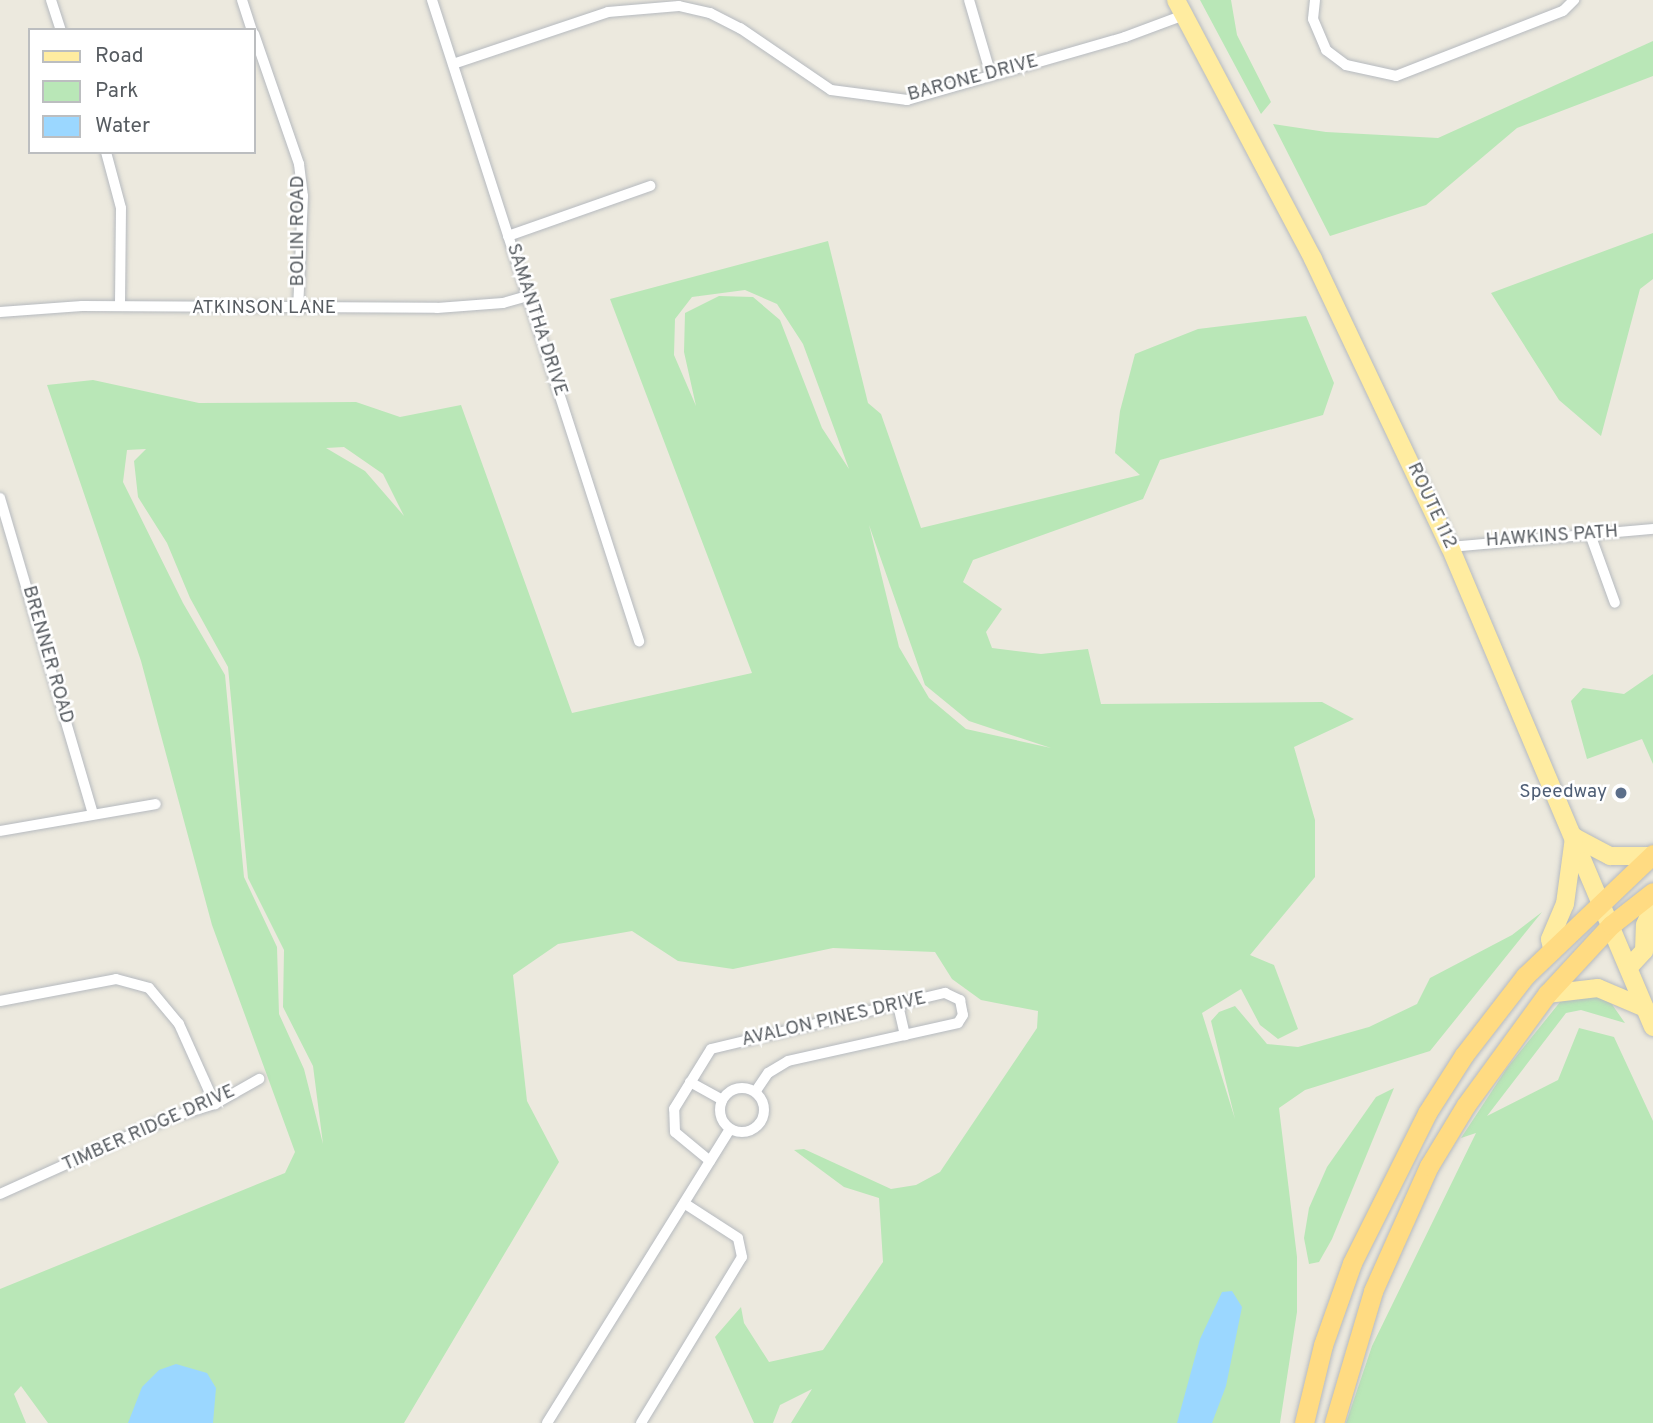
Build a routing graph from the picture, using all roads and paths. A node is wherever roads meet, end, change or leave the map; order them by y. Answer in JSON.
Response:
{"nodes":[{"id":1,"x":51,"y":0,"type":"edge"},
{"id":2,"x":242,"y":0,"type":"edge"},
{"id":3,"x":432,"y":0,"type":"edge"},
{"id":4,"x":969,"y":0,"type":"edge"},
{"id":5,"x":1315,"y":0,"type":"edge"},
{"id":6,"x":1574,"y":0,"type":"edge"},
{"id":7,"x":1180,"y":7,"type":"edge"},
{"id":8,"x":60,"y":28,"type":"edge"},
{"id":9,"x":252,"y":28,"type":"edge"},
{"id":10,"x":256,"y":41,"type":"edge"},
{"id":11,"x":453,"y":64,"type":"junction"},
{"id":12,"x":991,"y":75,"type":"junction"},
{"id":13,"x":107,"y":154,"type":"edge"},
{"id":14,"x":650,"y":186,"type":"dead end"},
{"id":15,"x":508,"y":236,"type":"junction"},
{"id":16,"x":528,"y":296,"type":"junction"},
{"id":17,"x":120,"y":306,"type":"junction"},
{"id":18,"x":298,"y":309,"type":"junction"},
{"id":19,"x":0,"y":312,"type":"edge"},
{"id":20,"x":0,"y":498,"type":"edge"},
{"id":21,"x":1653,"y":529,"type":"edge"},
{"id":22,"x":1590,"y":534,"type":"junction"},
{"id":23,"x":1450,"y":547,"type":"junction"},
{"id":24,"x":1615,"y":603,"type":"dead end"},
{"id":25,"x":639,"y":641,"type":"dead end"},
{"id":26,"x":156,"y":804,"type":"dead end"},
{"id":27,"x":93,"y":813,"type":"junction"},
{"id":28,"x":0,"y":831,"type":"edge"},
{"id":29,"x":1574,"y":837,"type":"junction"},
{"id":30,"x":1652,"y":855,"type":"edge"},
{"id":31,"x":1653,"y":892,"type":"edge"},
{"id":32,"x":1601,"y":901,"type":"junction"},
{"id":33,"x":1653,"y":906,"type":"edge"},
{"id":34,"x":1611,"y":925,"type":"junction"},
{"id":35,"x":1552,"y":948,"type":"junction"},
{"id":36,"x":1629,"y":967,"type":"junction"},
{"id":37,"x":1547,"y":994,"type":"junction"},
{"id":38,"x":0,"y":1001,"type":"edge"},
{"id":39,"x":898,"y":1005,"type":"junction"},
{"id":40,"x":1645,"y":1008,"type":"junction"},
{"id":41,"x":1653,"y":1027,"type":"edge"},
{"id":42,"x":905,"y":1035,"type":"junction"},
{"id":43,"x":259,"y":1079,"type":"dead end"},
{"id":44,"x":690,"y":1082,"type":"junction"},
{"id":45,"x":756,"y":1091,"type":"junction"},
{"id":46,"x":722,"y":1100,"type":"junction"},
{"id":47,"x":215,"y":1104,"type":"junction"},
{"id":48,"x":730,"y":1129,"type":"junction"},
{"id":49,"x":710,"y":1161,"type":"junction"},
{"id":50,"x":0,"y":1194,"type":"edge"},
{"id":51,"x":684,"y":1203,"type":"junction"},
{"id":52,"x":1340,"y":1297,"type":"junction"},
{"id":53,"x":1368,"y":1305,"type":"junction"},
{"id":54,"x":547,"y":1423,"type":"edge"},
{"id":55,"x":641,"y":1423,"type":"edge"},
{"id":56,"x":1304,"y":1423,"type":"edge"},
{"id":57,"x":1334,"y":1423,"type":"edge"}],
"edges":[{"from":1,"to":8,"type":"street"},
{"from":2,"to":9,"type":"street","name":"BOLIN ROAD"},
{"from":3,"to":11,"type":"street","name":"SAMANTHA DRIVE"},
{"from":4,"to":12,"type":"street"},
{"from":5,"to":6,"type":"street"},
{"from":7,"to":12,"type":"street","name":"BARONE DRIVE"},
{"from":7,"to":23,"type":"main road","name":"ROUTE 112"},
{"from":10,"to":18,"type":"street","name":"BOLIN ROAD"},
{"from":11,"to":12,"type":"street","name":"BARONE DRIVE"},
{"from":11,"to":15,"type":"street","name":"SAMANTHA DRIVE"},
{"from":13,"to":17,"type":"street"},
{"from":14,"to":15,"type":"street"},
{"from":15,"to":16,"type":"street","name":"SAMANTHA DRIVE"},
{"from":16,"to":18,"type":"street","name":"ATKINSON LANE"},
{"from":16,"to":25,"type":"street","name":"SAMANTHA DRIVE"},
{"from":17,"to":18,"type":"street","name":"ATKINSON LANE"},
{"from":17,"to":19,"type":"street","name":"ATKINSON LANE"},
{"from":20,"to":27,"type":"street","name":"BRENNER ROAD"},
{"from":21,"to":22,"type":"street","name":"HAWKINS PATH"},
{"from":22,"to":23,"type":"street","name":"HAWKINS PATH"},
{"from":22,"to":24,"type":"street"},
{"from":23,"to":29,"type":"main road","name":"ROUTE 112"},
{"from":26,"to":27,"type":"street"},
{"from":27,"to":28,"type":"street"},
{"from":29,"to":30,"type":"main road"},
{"from":29,"to":32,"type":"main road","name":"ROUTE 112"},
{"from":29,"to":35,"type":"main road"},
{"from":30,"to":32,"type":"highway"},
{"from":31,"to":34,"type":"highway"},
{"from":32,"to":34,"type":"main road","name":"ROUTE 112"},
{"from":32,"to":35,"type":"highway"},
{"from":33,"to":36,"type":"main road"},
{"from":34,"to":36,"type":"main road","name":"ROUTE 112"},
{"from":34,"to":37,"type":"highway"},
{"from":35,"to":52,"type":"highway"},
{"from":36,"to":40,"type":"main road","name":"ROUTE 112"},
{"from":37,"to":40,"type":"main road"},
{"from":37,"to":53,"type":"highway"},
{"from":38,"to":47,"type":"street"},
{"from":39,"to":42,"type":"street"},
{"from":39,"to":42,"type":"street","name":"AVALON PINES DRIVE"},
{"from":39,"to":44,"type":"street","name":"AVALON PINES DRIVE"},
{"from":40,"to":41,"type":"main road","name":"ROUTE 112"},
{"from":42,"to":45,"type":"street","name":"AVALON PINES DRIVE"},
{"from":43,"to":47,"type":"street","name":"TIMBER RIDGE DRIVE"},
{"from":44,"to":46,"type":"street"},
{"from":44,"to":49,"type":"street","name":"AVALON PINES DRIVE"},
{"from":45,"to":46,"type":"street"},
{"from":45,"to":48,"type":"street"},
{"from":46,"to":48,"type":"street"},
{"from":47,"to":50,"type":"street","name":"TIMBER RIDGE DRIVE"},
{"from":48,"to":49,"type":"street"},
{"from":49,"to":51,"type":"street"},
{"from":51,"to":54,"type":"street"},
{"from":51,"to":55,"type":"street"},
{"from":52,"to":53,"type":"highway"},
{"from":52,"to":56,"type":"highway"},
{"from":53,"to":57,"type":"highway"}]}
